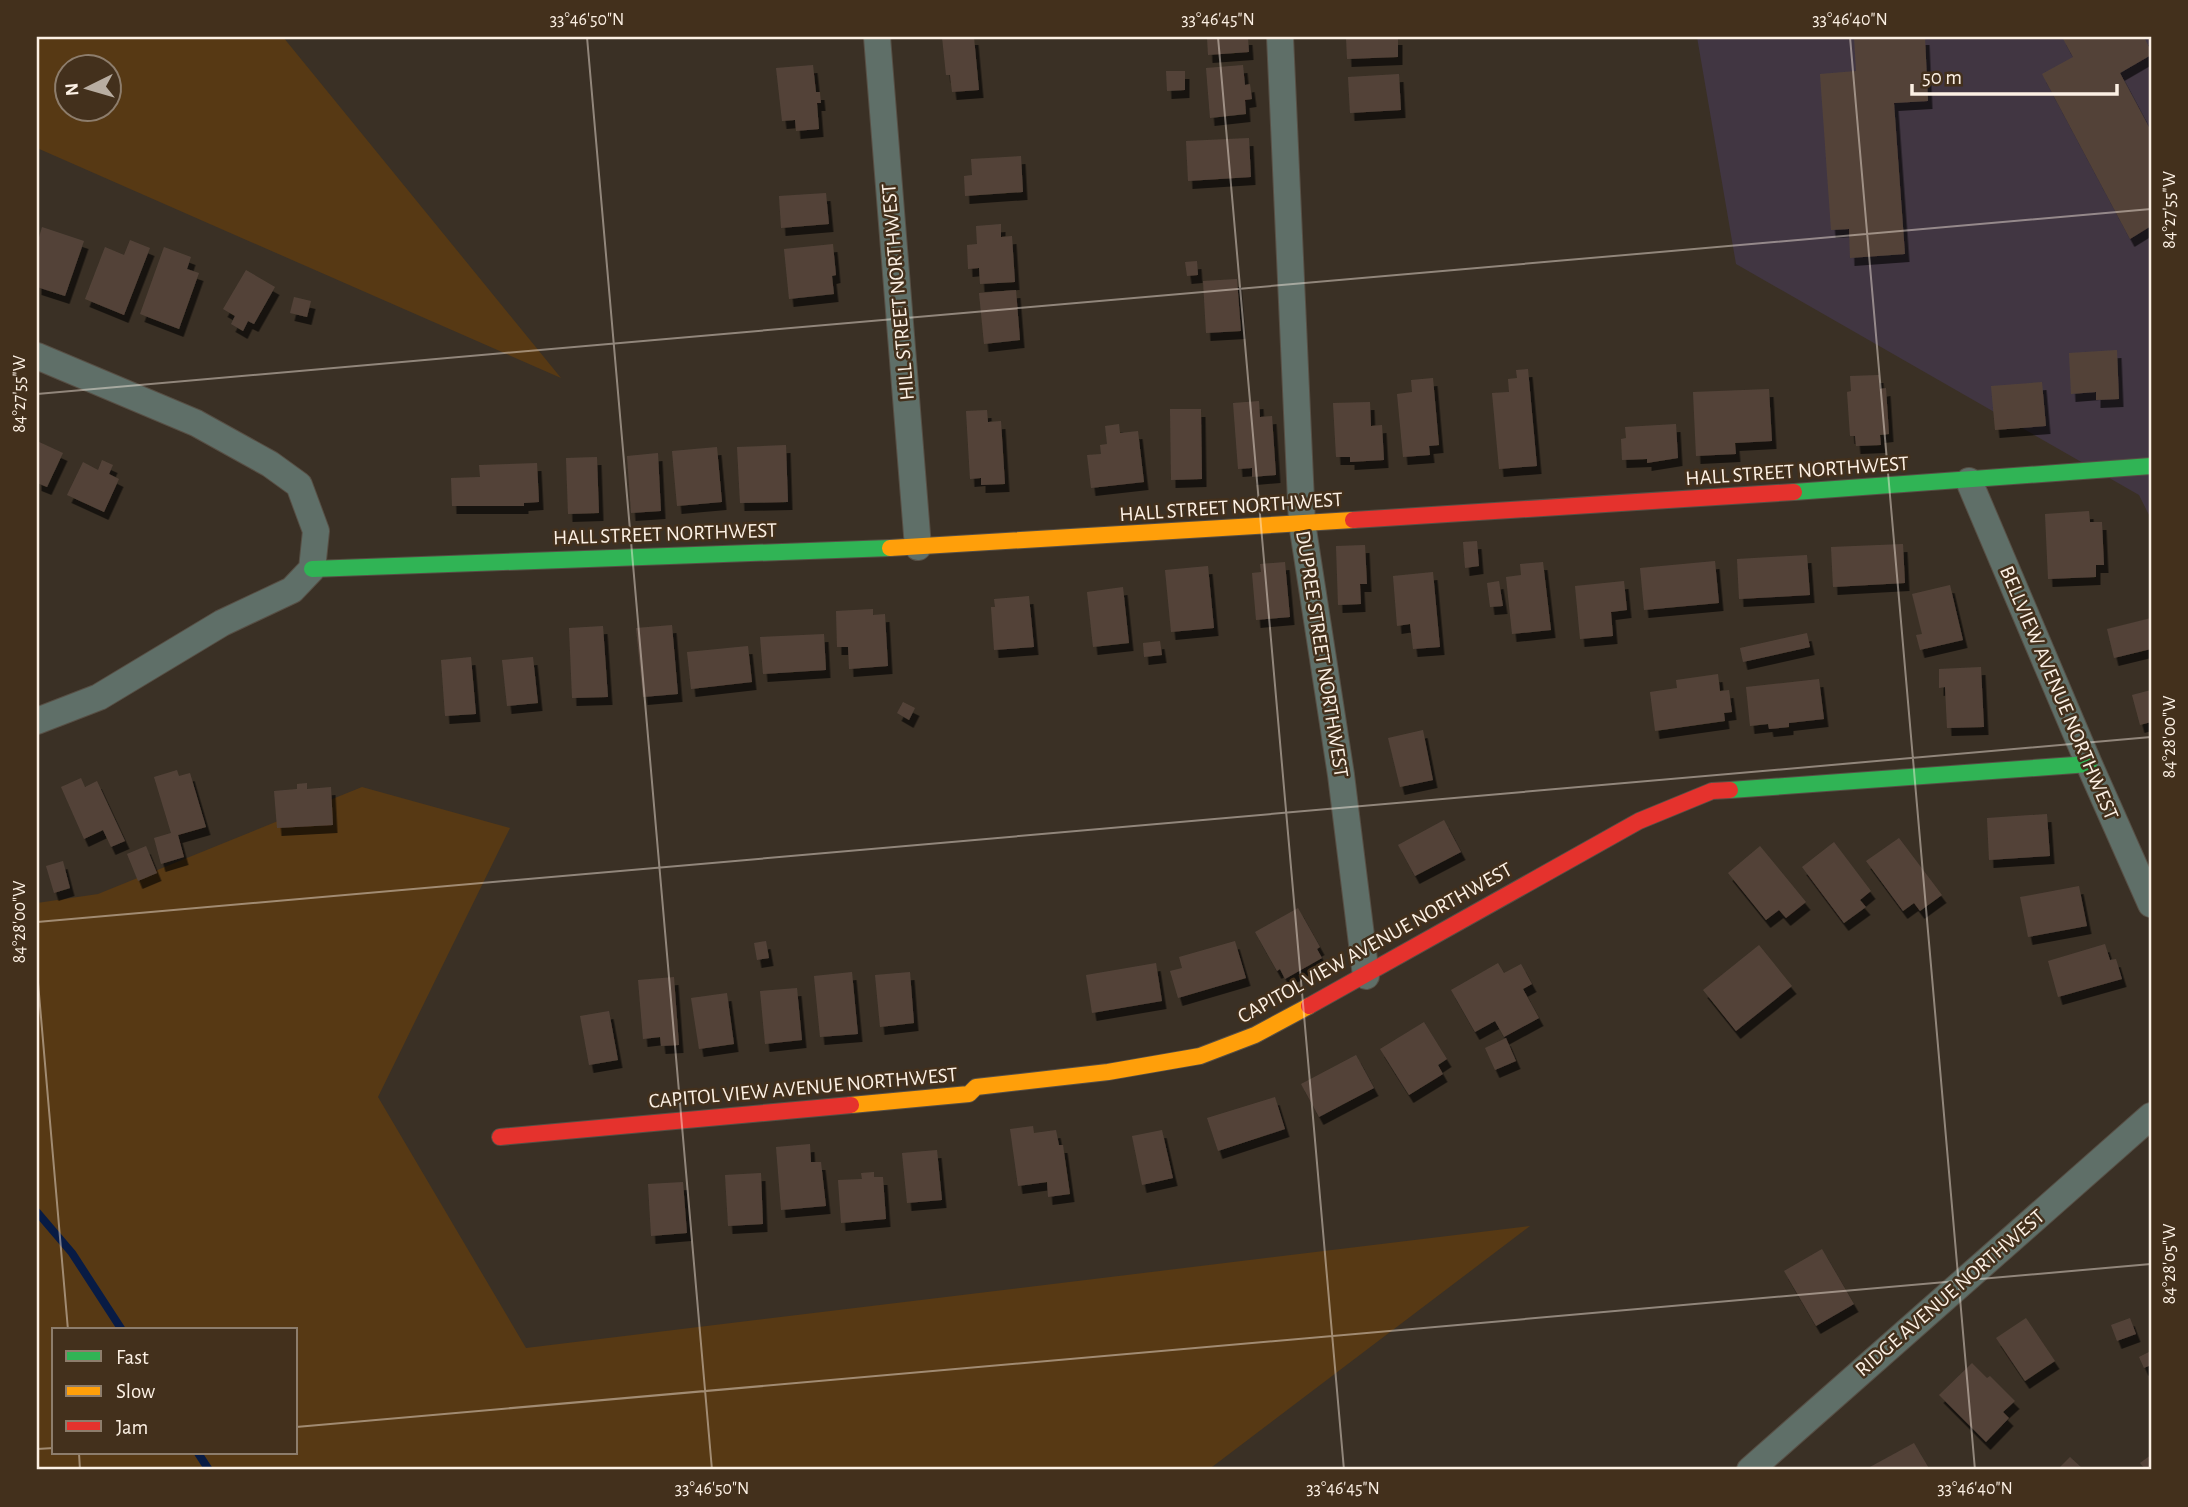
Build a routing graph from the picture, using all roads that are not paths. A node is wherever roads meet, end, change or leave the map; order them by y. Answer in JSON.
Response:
{"nodes":[{"id":1,"x":877,"y":37,"type":"edge"},
{"id":2,"x":1280,"y":37,"type":"edge"},
{"id":3,"x":37,"y":356,"type":"edge"},
{"id":4,"x":2151,"y":466,"type":"edge"},
{"id":5,"x":1969,"y":481,"type":"junction"},
{"id":6,"x":1302,"y":523,"type":"junction"},
{"id":7,"x":918,"y":547,"type":"junction"},
{"id":8,"x":312,"y":569,"type":"junction"},
{"id":9,"x":37,"y":721,"type":"edge"},
{"id":10,"x":2089,"y":764,"type":"junction"},
{"id":11,"x":2151,"y":904,"type":"edge"},
{"id":12,"x":1366,"y":976,"type":"junction"},
{"id":13,"x":2151,"y":1116,"type":"edge"},
{"id":14,"x":500,"y":1137,"type":"dead end"},
{"id":15,"x":1750,"y":1470,"type":"edge"}],
"edges":[{"from":1,"to":7,"type":"street","name":"HILL STREET NORTHWEST"},
{"from":2,"to":6,"type":"street","name":"DUPREE STREET NORTHWEST"},
{"from":3,"to":8,"type":"street"},
{"from":4,"to":5,"type":"street","name":"HALL STREET NORTHWEST"},
{"from":5,"to":6,"type":"street","name":"HALL STREET NORTHWEST"},
{"from":5,"to":10,"type":"street","name":"BELLVIEW AVENUE NORTHWEST"},
{"from":6,"to":7,"type":"street","name":"HALL STREET NORTHWEST"},
{"from":6,"to":12,"type":"street","name":"DUPREE STREET NORTHWEST"},
{"from":7,"to":8,"type":"street","name":"HALL STREET NORTHWEST"},
{"from":8,"to":9,"type":"street"},
{"from":10,"to":11,"type":"street","name":"BELLVIEW AVENUE NORTHWEST"},
{"from":10,"to":12,"type":"street","name":"CAPITOL VIEW AVENUE NORTHWEST"},
{"from":12,"to":14,"type":"street","name":"CAPITOL VIEW AVENUE NORTHWEST"},
{"from":13,"to":15,"type":"street","name":"RIDGE AVENUE NORTHWEST"}]}
